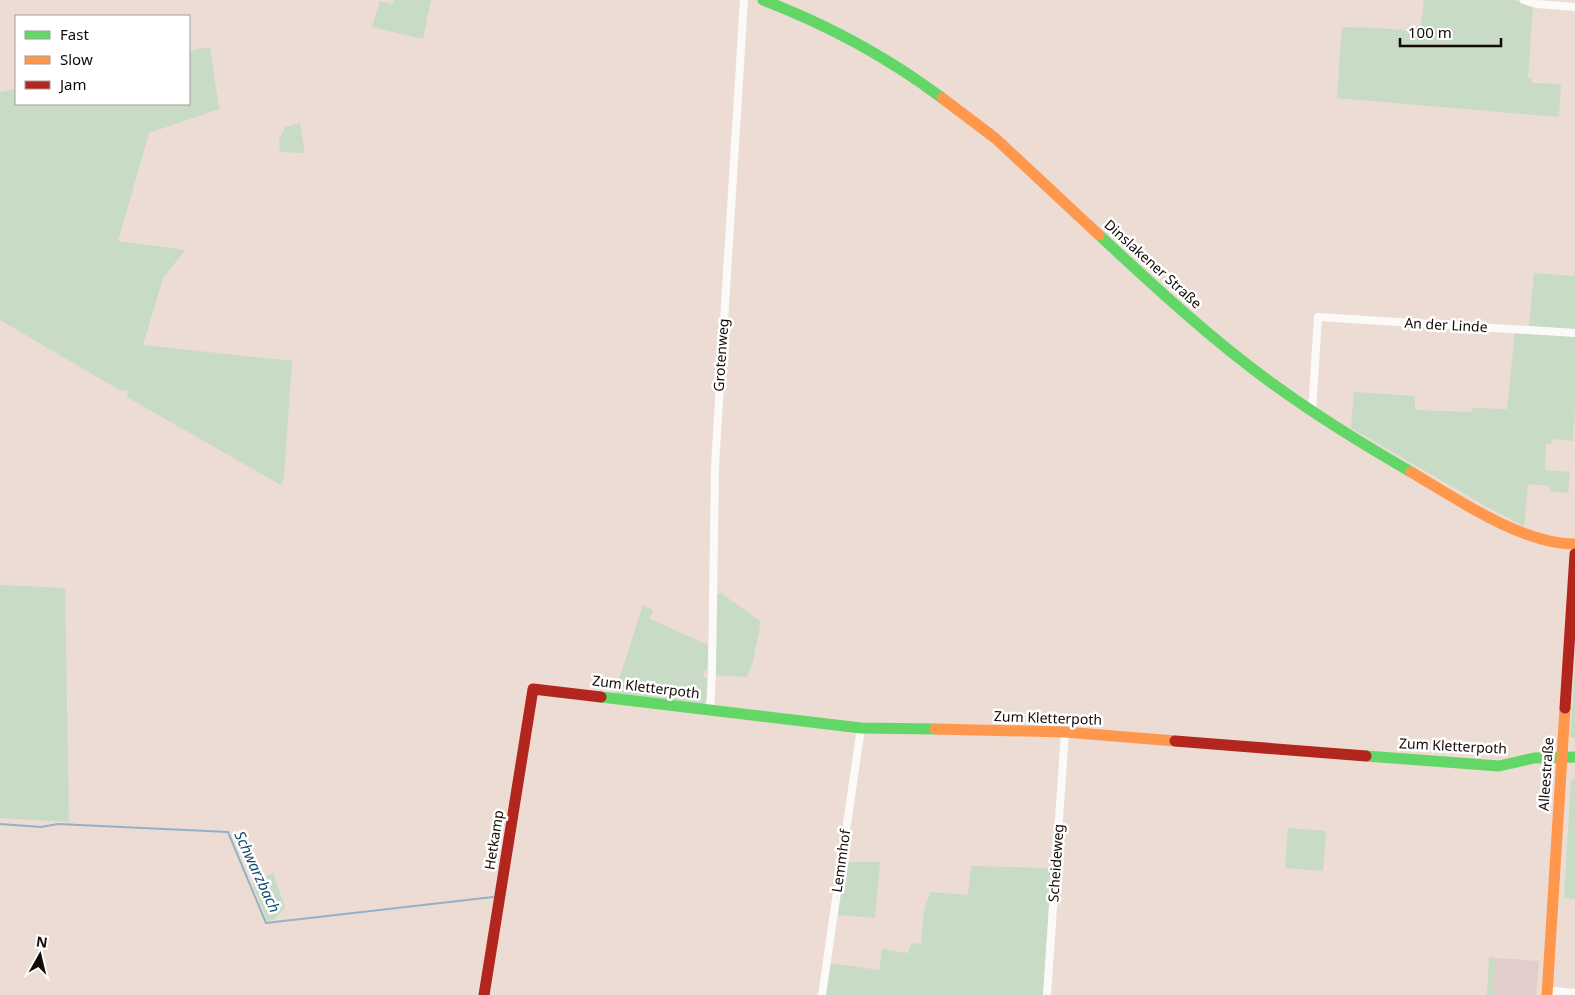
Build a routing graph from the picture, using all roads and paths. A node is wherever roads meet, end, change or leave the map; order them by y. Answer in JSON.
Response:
{"nodes":[{"id":1,"x":744,"y":0,"type":"edge"},
{"id":2,"x":763,"y":0,"type":"edge"},
{"id":3,"x":1524,"y":0,"type":"edge"},
{"id":4,"x":1575,"y":7,"type":"edge"},
{"id":5,"x":1575,"y":333,"type":"edge"},
{"id":6,"x":1312,"y":412,"type":"junction"},
{"id":7,"x":1575,"y":544,"type":"edge"},
{"id":8,"x":1575,"y":554,"type":"edge"},
{"id":9,"x":534,"y":689,"type":"joint"},
{"id":10,"x":710,"y":710,"type":"junction"},
{"id":11,"x":861,"y":728,"type":"junction"},
{"id":12,"x":1065,"y":732,"type":"junction"},
{"id":13,"x":1562,"y":756,"type":"junction"},
{"id":14,"x":1575,"y":758,"type":"edge"},
{"id":15,"x":1547,"y":993,"type":"edge"},
{"id":16,"x":1575,"y":993,"type":"edge"},
{"id":17,"x":484,"y":995,"type":"edge"},
{"id":18,"x":822,"y":995,"type":"edge"},
{"id":19,"x":1047,"y":995,"type":"edge"}],
"edges":[{"from":1,"to":10,"type":"street","name":"Grotenweg"},
{"from":2,"to":6,"type":"main road","name":"Dinslakener Straße"},
{"from":3,"to":4,"type":"street"},
{"from":5,"to":6,"type":"street","name":"An der Linde"},
{"from":6,"to":7,"type":"main road","name":"Dinslakener Straße"},
{"from":8,"to":13,"type":"main road","name":"Alleestraße"},
{"from":9,"to":10,"type":"main road","name":"Zum Kletterpoth"},
{"from":9,"to":17,"type":"main road","name":"Hetkamp"},
{"from":10,"to":11,"type":"main road","name":"Zum Kletterpoth"},
{"from":11,"to":12,"type":"main road","name":"Zum Kletterpoth"},
{"from":11,"to":18,"type":"street","name":"Lemmhof"},
{"from":12,"to":13,"type":"main road","name":"Zum Kletterpoth"},
{"from":12,"to":19,"type":"street","name":"Scheideweg"},
{"from":13,"to":14,"type":"main road","name":"Zum Kletterpoth"},
{"from":13,"to":15,"type":"main road","name":"Alleestraße"},
{"from":15,"to":16,"type":"street"}]}
